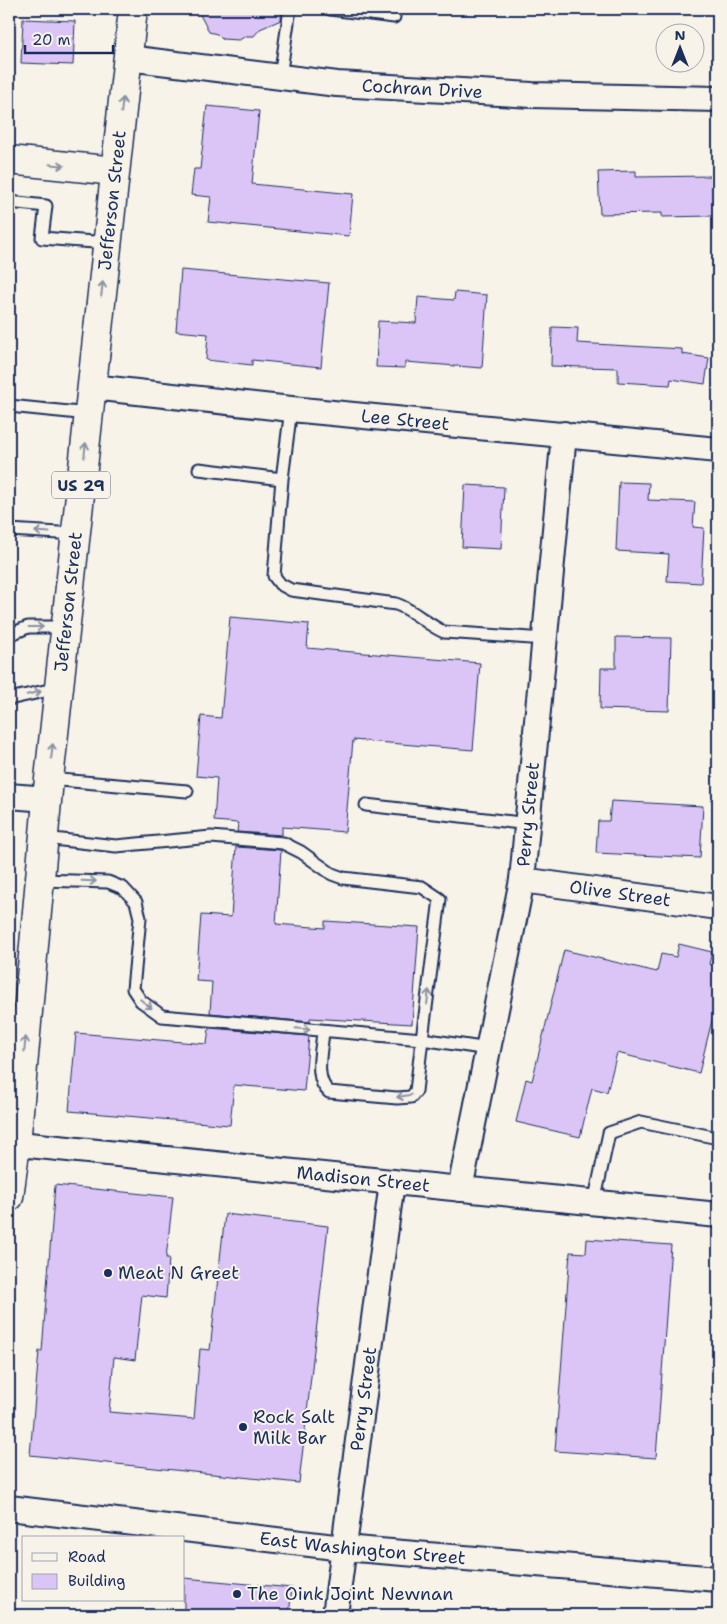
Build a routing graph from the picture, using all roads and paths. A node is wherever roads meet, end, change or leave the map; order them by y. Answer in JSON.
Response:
{"nodes":[{"id":1,"x":133,"y":9,"type":"edge"},
{"id":2,"x":290,"y":9,"type":"edge"},
{"id":3,"x":330,"y":9,"type":"edge"},
{"id":4,"x":394,"y":17,"type":"dead end"},
{"id":5,"x":128,"y":58,"type":"junction"},
{"id":6,"x":280,"y":77,"type":"junction"},
{"id":7,"x":718,"y":99,"type":"edge"},
{"id":8,"x":9,"y":160,"type":"edge"},
{"id":9,"x":115,"y":171,"type":"junction"},
{"id":10,"x":9,"y":202,"type":"edge"},
{"id":11,"x":107,"y":244,"type":"junction"},
{"id":12,"x":92,"y":387,"type":"junction"},
{"id":13,"x":9,"y":406,"type":"edge"},
{"id":14,"x":291,"y":409,"type":"junction"},
{"id":15,"x":89,"y":414,"type":"junction"},
{"id":16,"x":564,"y":434,"type":"junction"},
{"id":17,"x":718,"y":450,"type":"edge"},
{"id":18,"x":199,"y":469,"type":"dead end"},
{"id":19,"x":282,"y":479,"type":"junction"},
{"id":20,"x":9,"y":530,"type":"edge"},
{"id":21,"x":76,"y":534,"type":"junction"},
{"id":22,"x":66,"y":627,"type":"junction"},
{"id":23,"x":9,"y":635,"type":"edge"},
{"id":24,"x":545,"y":639,"type":"junction"},
{"id":25,"x":59,"y":687,"type":"junction"},
{"id":26,"x":9,"y":699,"type":"edge"},
{"id":27,"x":48,"y":789,"type":"junction"},
{"id":28,"x":187,"y":791,"type":"dead end"},
{"id":29,"x":9,"y":796,"type":"edge"},
{"id":30,"x":366,"y":805,"type":"dead end"},
{"id":31,"x":529,"y":824,"type":"junction"},
{"id":32,"x":44,"y":838,"type":"junction"},
{"id":33,"x":40,"y":880,"type":"junction"},
{"id":34,"x":522,"y":880,"type":"junction"},
{"id":35,"x":718,"y":907,"type":"edge"},
{"id":36,"x":323,"y":1031,"type":"junction"},
{"id":37,"x":422,"y":1039,"type":"junction"},
{"id":38,"x":488,"y":1050,"type":"junction"},
{"id":39,"x":718,"y":1138,"type":"edge"},
{"id":40,"x":13,"y":1144,"type":"edge"},
{"id":41,"x":392,"y":1182,"type":"junction"},
{"id":42,"x":460,"y":1189,"type":"junction"},
{"id":43,"x":9,"y":1197,"type":"edge"},
{"id":44,"x":594,"y":1203,"type":"junction"},
{"id":45,"x":718,"y":1215,"type":"edge"},
{"id":46,"x":9,"y":1508,"type":"edge"},
{"id":47,"x":343,"y":1548,"type":"junction"},
{"id":48,"x":718,"y":1579,"type":"edge"},
{"id":49,"x":335,"y":1615,"type":"edge"}],
"edges":[{"from":1,"to":5,"type":"main road","name":"Jefferson Street","number":"US 29"},
{"from":2,"to":6,"type":"lane"},
{"from":3,"to":4,"type":"lane"},
{"from":5,"to":6,"type":"street","name":"Cochran Drive"},
{"from":9,"to":5,"type":"main road","name":"Jefferson Street","number":"US 29","one_way":true},
{"from":6,"to":7,"type":"street","name":"Cochran Drive"},
{"from":8,"to":9,"type":"main road","one_way":true},
{"from":9,"to":11,"type":"main road","name":"Jefferson Street","number":"US 29"},
{"from":10,"to":11,"type":"lane"},
{"from":12,"to":11,"type":"main road","name":"Jefferson Street","number":"US 29","one_way":true},
{"from":12,"to":14,"type":"street","name":"Lee Street"},
{"from":12,"to":15,"type":"main road","name":"Jefferson Street","number":"US 29"},
{"from":13,"to":15,"type":"lane"},
{"from":14,"to":16,"type":"street","name":"Lee Street"},
{"from":14,"to":19,"type":"lane"},
{"from":21,"to":15,"type":"main road","name":"Jefferson Street","number":"US 29","one_way":true},
{"from":16,"to":17,"type":"street","name":"Lee Street"},
{"from":16,"to":24,"type":"street","name":"Perry Street"},
{"from":18,"to":19,"type":"lane"},
{"from":19,"to":24,"type":"lane"},
{"from":21,"to":20,"type":"lane","one_way":true},
{"from":21,"to":22,"type":"main road","name":"Jefferson Street","number":"US 29"},
{"from":23,"to":22,"type":"lane","one_way":true},
{"from":22,"to":25,"type":"main road","name":"Jefferson Street","number":"US 29"},
{"from":24,"to":31,"type":"street","name":"Perry Street"},
{"from":26,"to":25,"type":"lane","one_way":true},
{"from":27,"to":25,"type":"main road","name":"Jefferson Street","number":"US 29","one_way":true},
{"from":27,"to":28,"type":"lane"},
{"from":27,"to":29,"type":"street"},
{"from":27,"to":32,"type":"main road","name":"Jefferson Street","number":"US 29"},
{"from":30,"to":31,"type":"lane"},
{"from":31,"to":34,"type":"street","name":"Perry Street"},
{"from":32,"to":33,"type":"main road","name":"Jefferson Street","number":"US 29"},
{"from":37,"to":32,"type":"lane","one_way":true},
{"from":33,"to":36,"type":"lane","one_way":true},
{"from":40,"to":33,"type":"main road","name":"Jefferson Street","number":"US 29","one_way":true},
{"from":34,"to":35,"type":"street","name":"Olive Street"},
{"from":34,"to":38,"type":"street","name":"Perry Street"},
{"from":36,"to":37,"type":"lane"},
{"from":37,"to":36,"type":"lane","one_way":true},
{"from":37,"to":38,"type":"lane"},
{"from":38,"to":42,"type":"street","name":"Perry Street"},
{"from":39,"to":44,"type":"lane"},
{"from":40,"to":41,"type":"street","name":"Madison Street"},
{"from":40,"to":43,"type":"main road","name":"Jefferson Street","number":"US 29"},
{"from":41,"to":42,"type":"street","name":"Madison Street"},
{"from":41,"to":47,"type":"street","name":"Perry Street"},
{"from":42,"to":44,"type":"street","name":"Madison Street"},
{"from":44,"to":45,"type":"street","name":"Madison Street"},
{"from":46,"to":47,"type":"street","name":"East Washington Street"},
{"from":47,"to":48,"type":"street","name":"East Washington Street"},
{"from":47,"to":49,"type":"street","name":"Perry Street"}]}
